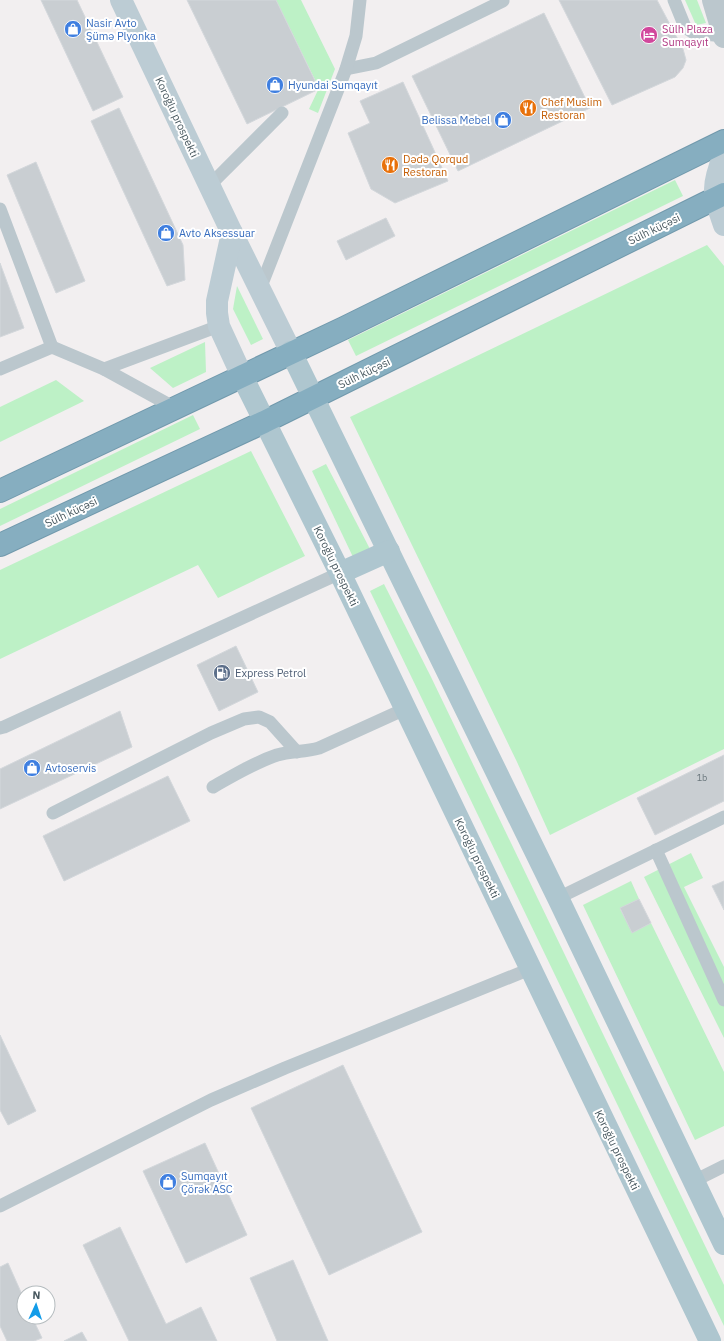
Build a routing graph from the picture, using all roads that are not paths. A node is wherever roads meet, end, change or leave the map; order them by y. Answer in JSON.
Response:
{"nodes":[{"id":1,"x":121,"y":0,"type":"edge"},
{"id":2,"x":360,"y":0,"type":"edge"},
{"id":3,"x":674,"y":0,"type":"edge"},
{"id":4,"x":713,"y":0,"type":"edge"},
{"id":5,"x":504,"y":1,"type":"edge"},
{"id":6,"x":724,"y":36,"type":"edge"},
{"id":7,"x":346,"y":69,"type":"junction"},
{"id":8,"x":282,"y":114,"type":"dead end"},
{"id":9,"x":724,"y":141,"type":"edge"},
{"id":10,"x":724,"y":155,"type":"edge"},
{"id":11,"x":209,"y":186,"type":"junction"},
{"id":12,"x":719,"y":196,"type":"edge"},
{"id":13,"x":0,"y":209,"type":"edge"},
{"id":14,"x":724,"y":225,"type":"edge"},
{"id":15,"x":232,"y":233,"type":"junction"},
{"id":16,"x":260,"y":289,"type":"junction"},
{"id":17,"x":219,"y":326,"type":"junction"},
{"id":18,"x":52,"y":347,"type":"junction"},
{"id":19,"x":291,"y":352,"type":"junction"},
{"id":20,"x":0,"y":369,"type":"edge"},
{"id":21,"x":104,"y":369,"type":"junction"},
{"id":22,"x":242,"y":376,"type":"junction"},
{"id":23,"x":314,"y":397,"type":"junction"},
{"id":24,"x":175,"y":408,"type":"junction"},
{"id":25,"x":264,"y":422,"type":"junction"},
{"id":26,"x":0,"y":491,"type":"edge"},
{"id":27,"x":0,"y":545,"type":"edge"},
{"id":28,"x":389,"y":551,"type":"junction"},
{"id":29,"x":340,"y":574,"type":"junction"},
{"id":30,"x":405,"y":709,"type":"junction"},
{"id":31,"x":0,"y":728,"type":"edge"},
{"id":32,"x":297,"y":752,"type":"junction"},
{"id":33,"x":213,"y":787,"type":"dead end"},
{"id":34,"x":53,"y":813,"type":"dead end"},
{"id":35,"x":724,"y":817,"type":"edge"},
{"id":36,"x":656,"y":850,"type":"junction"},
{"id":37,"x":558,"y":898,"type":"junction"},
{"id":38,"x":530,"y":969,"type":"junction"},
{"id":39,"x":724,"y":1000,"type":"edge"},
{"id":40,"x":724,"y":1166,"type":"edge"},
{"id":41,"x":694,"y":1180,"type":"junction"},
{"id":42,"x":0,"y":1206,"type":"edge"},
{"id":43,"x":724,"y":1244,"type":"edge"},
{"id":44,"x":710,"y":1341,"type":"edge"}],
"edges":[{"from":1,"to":11,"type":"street","name":"Koroğlu prospekti"},
{"from":2,"to":7,"type":"lane"},
{"from":3,"to":6,"type":"lane"},
{"from":4,"to":6,"type":"street"},
{"from":5,"to":7,"type":"lane"},
{"from":7,"to":16,"type":"lane"},
{"from":8,"to":11,"type":"lane"},
{"from":9,"to":19,"type":"highway"},
{"from":10,"to":12,"type":"street"},
{"from":11,"to":15,"type":"street","name":"Koroğlu prospekti"},
{"from":12,"to":14,"type":"street"},
{"from":12,"to":23,"type":"highway","name":"Sülh küçəsi"},
{"from":13,"to":18,"type":"lane"},
{"from":15,"to":16,"type":"street","name":"Koroğlu prospekti"},
{"from":15,"to":17,"type":"street"},
{"from":16,"to":19,"type":"street","name":"Koroğlu prospekti"},
{"from":17,"to":21,"type":"lane"},
{"from":17,"to":22,"type":"street"},
{"from":18,"to":20,"type":"lane"},
{"from":18,"to":21,"type":"lane"},
{"from":19,"to":22,"type":"highway"},
{"from":19,"to":23,"type":"main road"},
{"from":21,"to":24,"type":"lane"},
{"from":22,"to":24,"type":"highway"},
{"from":22,"to":25,"type":"main road","name":"Koroğlu prospekti"},
{"from":23,"to":25,"type":"highway","name":"Sülh küçəsi"},
{"from":23,"to":28,"type":"main road"},
{"from":24,"to":26,"type":"highway"},
{"from":25,"to":27,"type":"highway","name":"Sülh küçəsi"},
{"from":25,"to":29,"type":"main road","name":"Koroğlu prospekti"},
{"from":28,"to":29,"type":"main road"},
{"from":28,"to":37,"type":"main road"},
{"from":29,"to":30,"type":"main road","name":"Koroğlu prospekti"},
{"from":29,"to":31,"type":"lane"},
{"from":30,"to":32,"type":"lane"},
{"from":30,"to":38,"type":"main road","name":"Koroğlu prospekti"},
{"from":32,"to":33,"type":"lane"},
{"from":32,"to":34,"type":"lane"},
{"from":35,"to":36,"type":"lane"},
{"from":36,"to":37,"type":"lane"},
{"from":36,"to":39,"type":"lane"},
{"from":37,"to":41,"type":"main road"},
{"from":38,"to":42,"type":"lane"},
{"from":38,"to":44,"type":"main road","name":"Koroğlu prospekti"},
{"from":40,"to":41,"type":"lane"},
{"from":41,"to":43,"type":"main road"}]}
